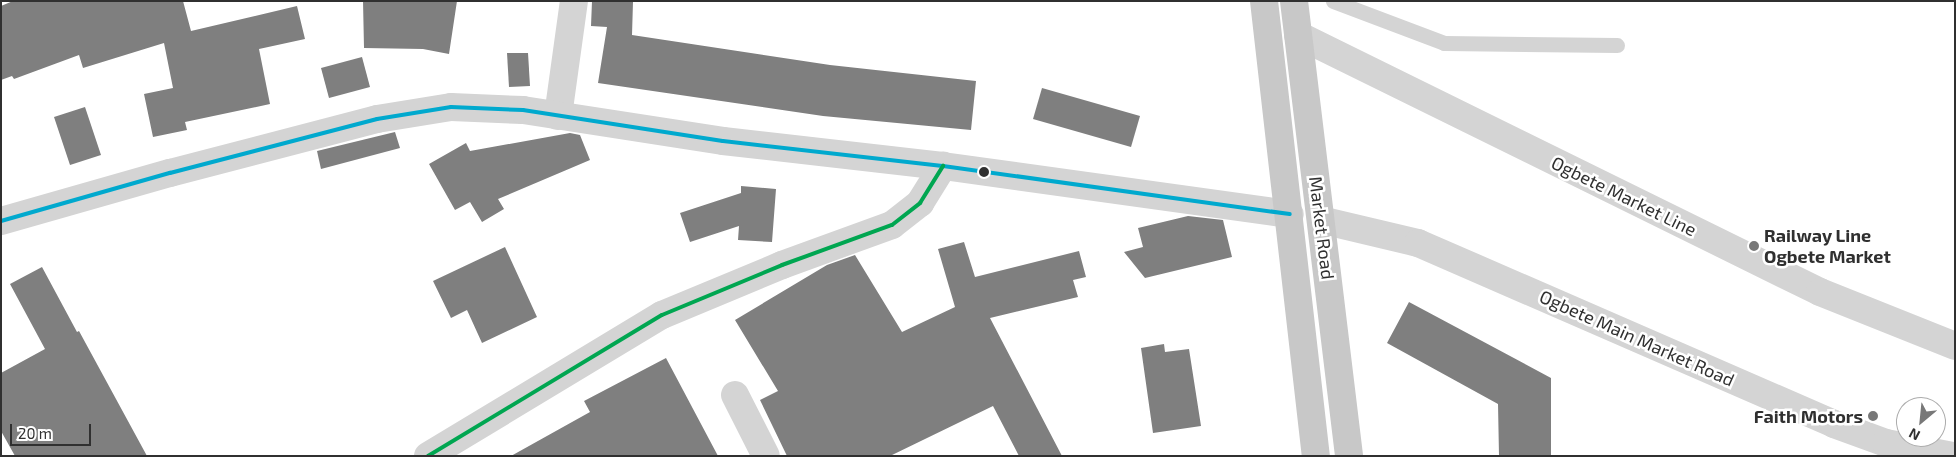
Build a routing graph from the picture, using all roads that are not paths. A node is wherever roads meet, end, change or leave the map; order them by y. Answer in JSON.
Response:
{"nodes":[{"id":1,"x":574,"y":1,"type":"edge"},
{"id":2,"x":1264,"y":1,"type":"edge"},
{"id":3,"x":1294,"y":1,"type":"edge"},
{"id":4,"x":1333,"y":1,"type":"edge"},
{"id":5,"x":1298,"y":35,"type":"junction"},
{"id":6,"x":1617,"y":45,"type":"dead end"},
{"id":7,"x":558,"y":116,"type":"junction"},
{"id":8,"x":943,"y":166,"type":"junction"},
{"id":9,"x":1290,"y":214,"type":"junction"},
{"id":10,"x":1321,"y":220,"type":"junction"},
{"id":11,"x":1,"y":221,"type":"edge"},
{"id":12,"x":1955,"y":346,"type":"edge"},
{"id":13,"x":735,"y":395,"type":"dead end"},
{"id":14,"x":428,"y":456,"type":"edge"},
{"id":15,"x":766,"y":456,"type":"edge"},
{"id":16,"x":1316,"y":456,"type":"edge"},
{"id":17,"x":1349,"y":456,"type":"edge"},
{"id":18,"x":1953,"y":456,"type":"edge"}],
"edges":[{"from":1,"to":7,"type":"street"},
{"from":2,"to":9,"type":"main road","name":"Market Road"},
{"from":3,"to":5,"type":"main road","name":"Market Road"},
{"from":4,"to":6,"type":"lane"},
{"from":5,"to":10,"type":"main road","name":"Market Road"},
{"from":5,"to":12,"type":"street","name":"Ogbete Market Line"},
{"from":7,"to":8,"type":"street"},
{"from":7,"to":11,"type":"street"},
{"from":8,"to":9,"type":"street"},
{"from":8,"to":14,"type":"street"},
{"from":9,"to":16,"type":"main road","name":"Market Road"},
{"from":10,"to":17,"type":"main road","name":"Market Road"},
{"from":10,"to":18,"type":"street","name":"Ogbete Main Market Road"},
{"from":13,"to":15,"type":"street"}]}
